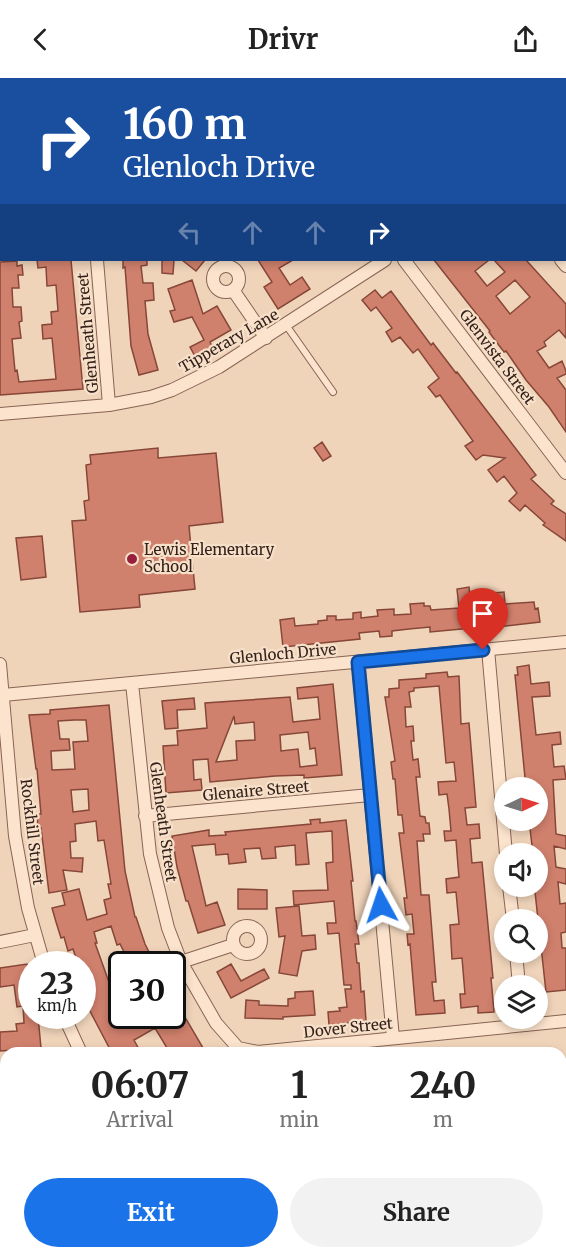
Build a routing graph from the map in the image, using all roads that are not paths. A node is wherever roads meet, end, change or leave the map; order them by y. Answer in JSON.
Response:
{"nodes":[{"id":1,"x":97,"y":261,"type":"edge"},
{"id":2,"x":383,"y":261,"type":"edge"},
{"id":3,"x":405,"y":261,"type":"edge"},
{"id":4,"x":233,"y":290,"type":"dead end"},
{"id":5,"x":286,"y":325,"type":"junction"},
{"id":6,"x":266,"y":338,"type":"junction"},
{"id":7,"x":333,"y":392,"type":"dead end"},
{"id":8,"x":110,"y":405,"type":"junction"},
{"id":9,"x":0,"y":414,"type":"edge"},
{"id":10,"x":566,"y":473,"type":"edge"},
{"id":11,"x":566,"y":642,"type":"edge"},
{"id":12,"x":488,"y":650,"type":"junction"},
{"id":13,"x":358,"y":662,"type":"junction"},
{"id":14,"x":0,"y":664,"type":"edge"},
{"id":15,"x":132,"y":683,"type":"junction"},
{"id":16,"x":3,"y":695,"type":"junction"},
{"id":17,"x":370,"y":795,"type":"junction"},
{"id":18,"x":144,"y":816,"type":"junction"},
{"id":19,"x":505,"y":843,"type":"edge"},
{"id":20,"x":35,"y":935,"type":"junction"},
{"id":21,"x":0,"y":942,"type":"edge"},
{"id":22,"x":233,"y":945,"type":"dead end"},
{"id":23,"x":40,"y":951,"type":"edge"},
{"id":24,"x":177,"y":951,"type":"edge"},
{"id":25,"x":186,"y":960,"type":"edge"},
{"id":26,"x":186,"y":971,"type":"edge"},
{"id":27,"x":548,"y":1021,"type":"edge"},
{"id":28,"x":566,"y":1021,"type":"edge"},
{"id":29,"x":494,"y":1025,"type":"edge"},
{"id":30,"x":70,"y":1029,"type":"edge"},
{"id":31,"x":393,"y":1038,"type":"junction"},
{"id":32,"x":78,"y":1047,"type":"edge"},
{"id":33,"x":236,"y":1047,"type":"edge"},
{"id":34,"x":306,"y":1047,"type":"edge"}],
"edges":[{"from":1,"to":8,"type":"street","name":"Glenheath Street"},
{"from":2,"to":5,"type":"street","name":"Tipperary Lane"},
{"from":3,"to":10,"type":"street","name":"Glenvista Street"},
{"from":4,"to":6,"type":"street"},
{"from":5,"to":6,"type":"street","name":"Tipperary Lane"},
{"from":5,"to":7,"type":"lane"},
{"from":6,"to":8,"type":"street","name":"Tipperary Lane"},
{"from":8,"to":9,"type":"street","name":"Tipperary Lane"},
{"from":11,"to":12,"type":"street","name":"Glenloch Drive"},
{"from":12,"to":13,"type":"street","name":"Glenloch Drive"},
{"from":12,"to":19,"type":"street"},
{"from":13,"to":15,"type":"street","name":"Glenloch Drive"},
{"from":13,"to":17,"type":"street"},
{"from":14,"to":16,"type":"street","name":"Rockhill Street"},
{"from":15,"to":16,"type":"street","name":"Glenloch Drive"},
{"from":15,"to":18,"type":"street","name":"Glenheath Street"},
{"from":16,"to":20,"type":"street","name":"Rockhill Street"},
{"from":17,"to":18,"type":"street","name":"Glenaire Street"},
{"from":17,"to":31,"type":"street"},
{"from":18,"to":24,"type":"street","name":"Glenheath Street"},
{"from":20,"to":21,"type":"street"},
{"from":20,"to":23,"type":"street","name":"Rockhill Street"},
{"from":22,"to":25,"type":"street"},
{"from":26,"to":33,"type":"street","name":"Dover Street"},
{"from":27,"to":28,"type":"street","name":"Dover Street"},
{"from":29,"to":31,"type":"street","name":"Dover Street"},
{"from":30,"to":32,"type":"street"},
{"from":31,"to":34,"type":"street","name":"Dover Street"}]}
